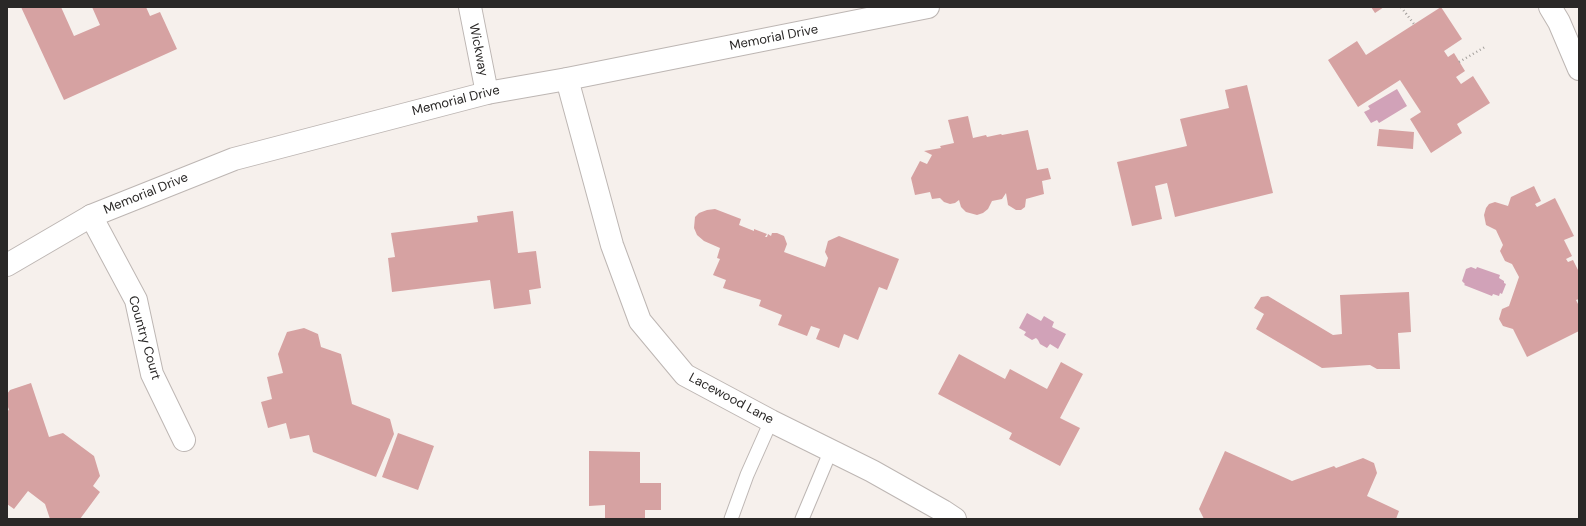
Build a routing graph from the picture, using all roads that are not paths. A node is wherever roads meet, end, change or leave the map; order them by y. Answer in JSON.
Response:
{"nodes":[{"id":1,"x":470,"y":7,"type":"edge"},
{"id":2,"x":928,"y":7,"type":"edge"},
{"id":3,"x":1550,"y":7,"type":"edge"},
{"id":4,"x":1579,"y":69,"type":"edge"},
{"id":5,"x":568,"y":79,"type":"junction"},
{"id":6,"x":487,"y":92,"type":"junction"},
{"id":7,"x":91,"y":216,"type":"junction"},
{"id":8,"x":7,"y":266,"type":"edge"},
{"id":9,"x":771,"y":421,"type":"junction"},
{"id":10,"x":184,"y":440,"type":"dead end"},
{"id":11,"x":831,"y":450,"type":"junction"},
{"id":12,"x":731,"y":519,"type":"edge"},
{"id":13,"x":802,"y":519,"type":"edge"},
{"id":14,"x":955,"y":519,"type":"edge"}],
"edges":[{"from":1,"to":6,"type":"street","name":"Wickway"},
{"from":2,"to":5,"type":"street","name":"Memorial Drive"},
{"from":3,"to":4,"type":"street"},
{"from":5,"to":6,"type":"street","name":"Memorial Drive"},
{"from":5,"to":9,"type":"street","name":"Lacewood Lane"},
{"from":6,"to":7,"type":"street","name":"Memorial Drive"},
{"from":7,"to":8,"type":"street","name":"Memorial Drive"},
{"from":7,"to":10,"type":"street","name":"Country Court"},
{"from":9,"to":11,"type":"street","name":"Lacewood Lane"},
{"from":9,"to":12,"type":"lane"},
{"from":11,"to":13,"type":"lane"},
{"from":11,"to":14,"type":"street","name":"Lacewood Lane"}]}
